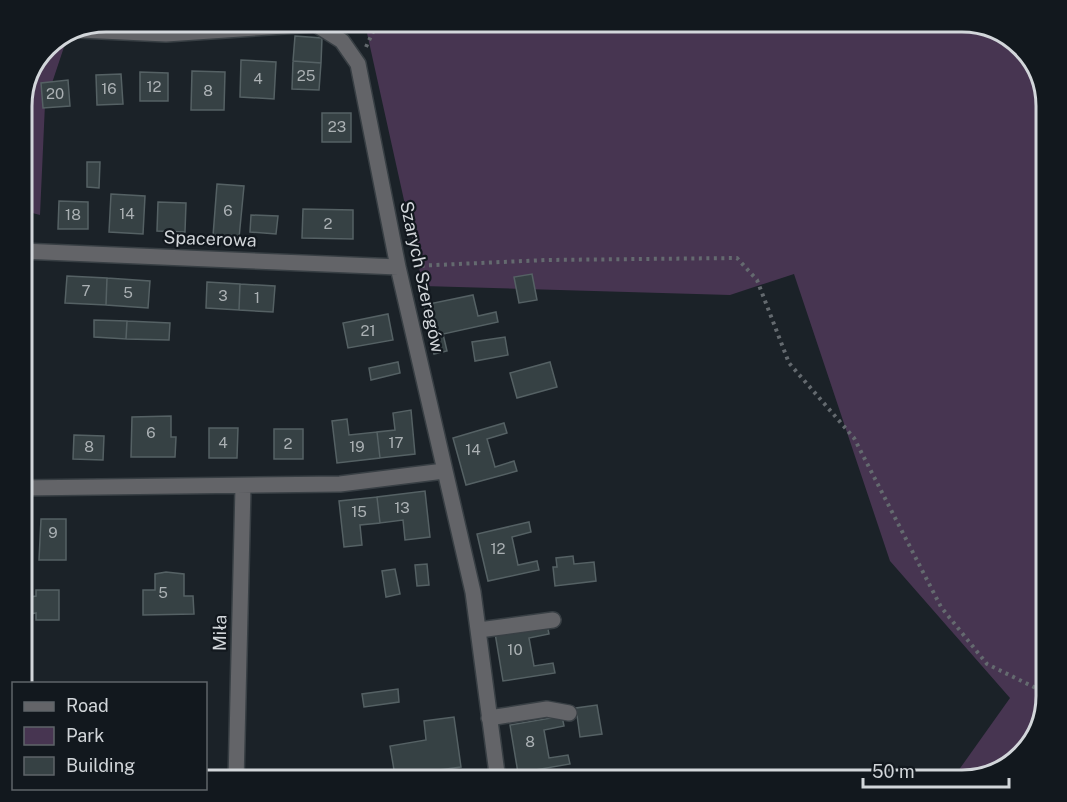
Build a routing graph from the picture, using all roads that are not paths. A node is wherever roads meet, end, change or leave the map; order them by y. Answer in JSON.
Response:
{"nodes":[{"id":1,"x":125,"y":32,"type":"edge"},
{"id":2,"x":196,"y":32,"type":"edge"},
{"id":3,"x":328,"y":32,"type":"edge"},
{"id":4,"x":32,"y":251,"type":"edge"},
{"id":5,"x":398,"y":267,"type":"junction"},
{"id":6,"x":444,"y":471,"type":"junction"},
{"id":7,"x":243,"y":487,"type":"junction"},
{"id":8,"x":32,"y":488,"type":"edge"},
{"id":9,"x":553,"y":620,"type":"dead end"},
{"id":10,"x":478,"y":630,"type":"junction"},
{"id":11,"x":569,"y":713,"type":"dead end"},
{"id":12,"x":489,"y":718,"type":"junction"},
{"id":13,"x":236,"y":770,"type":"edge"},
{"id":14,"x":496,"y":770,"type":"edge"}],
"edges":[{"from":1,"to":2,"type":"street","name":"Szarych Szeregów"},
{"from":3,"to":5,"type":"street","name":"Szarych Szeregów"},
{"from":4,"to":5,"type":"street","name":"Spacerowa"},
{"from":5,"to":6,"type":"street","name":"Szarych Szeregów"},
{"from":6,"to":7,"type":"street"},
{"from":6,"to":10,"type":"street","name":"Szarych Szeregów"},
{"from":7,"to":8,"type":"street"},
{"from":7,"to":13,"type":"street","name":"Miła"},
{"from":9,"to":10,"type":"street"},
{"from":10,"to":12,"type":"street","name":"Szarych Szeregów"},
{"from":11,"to":12,"type":"street"},
{"from":12,"to":14,"type":"street","name":"Szarych Szeregów"}]}
